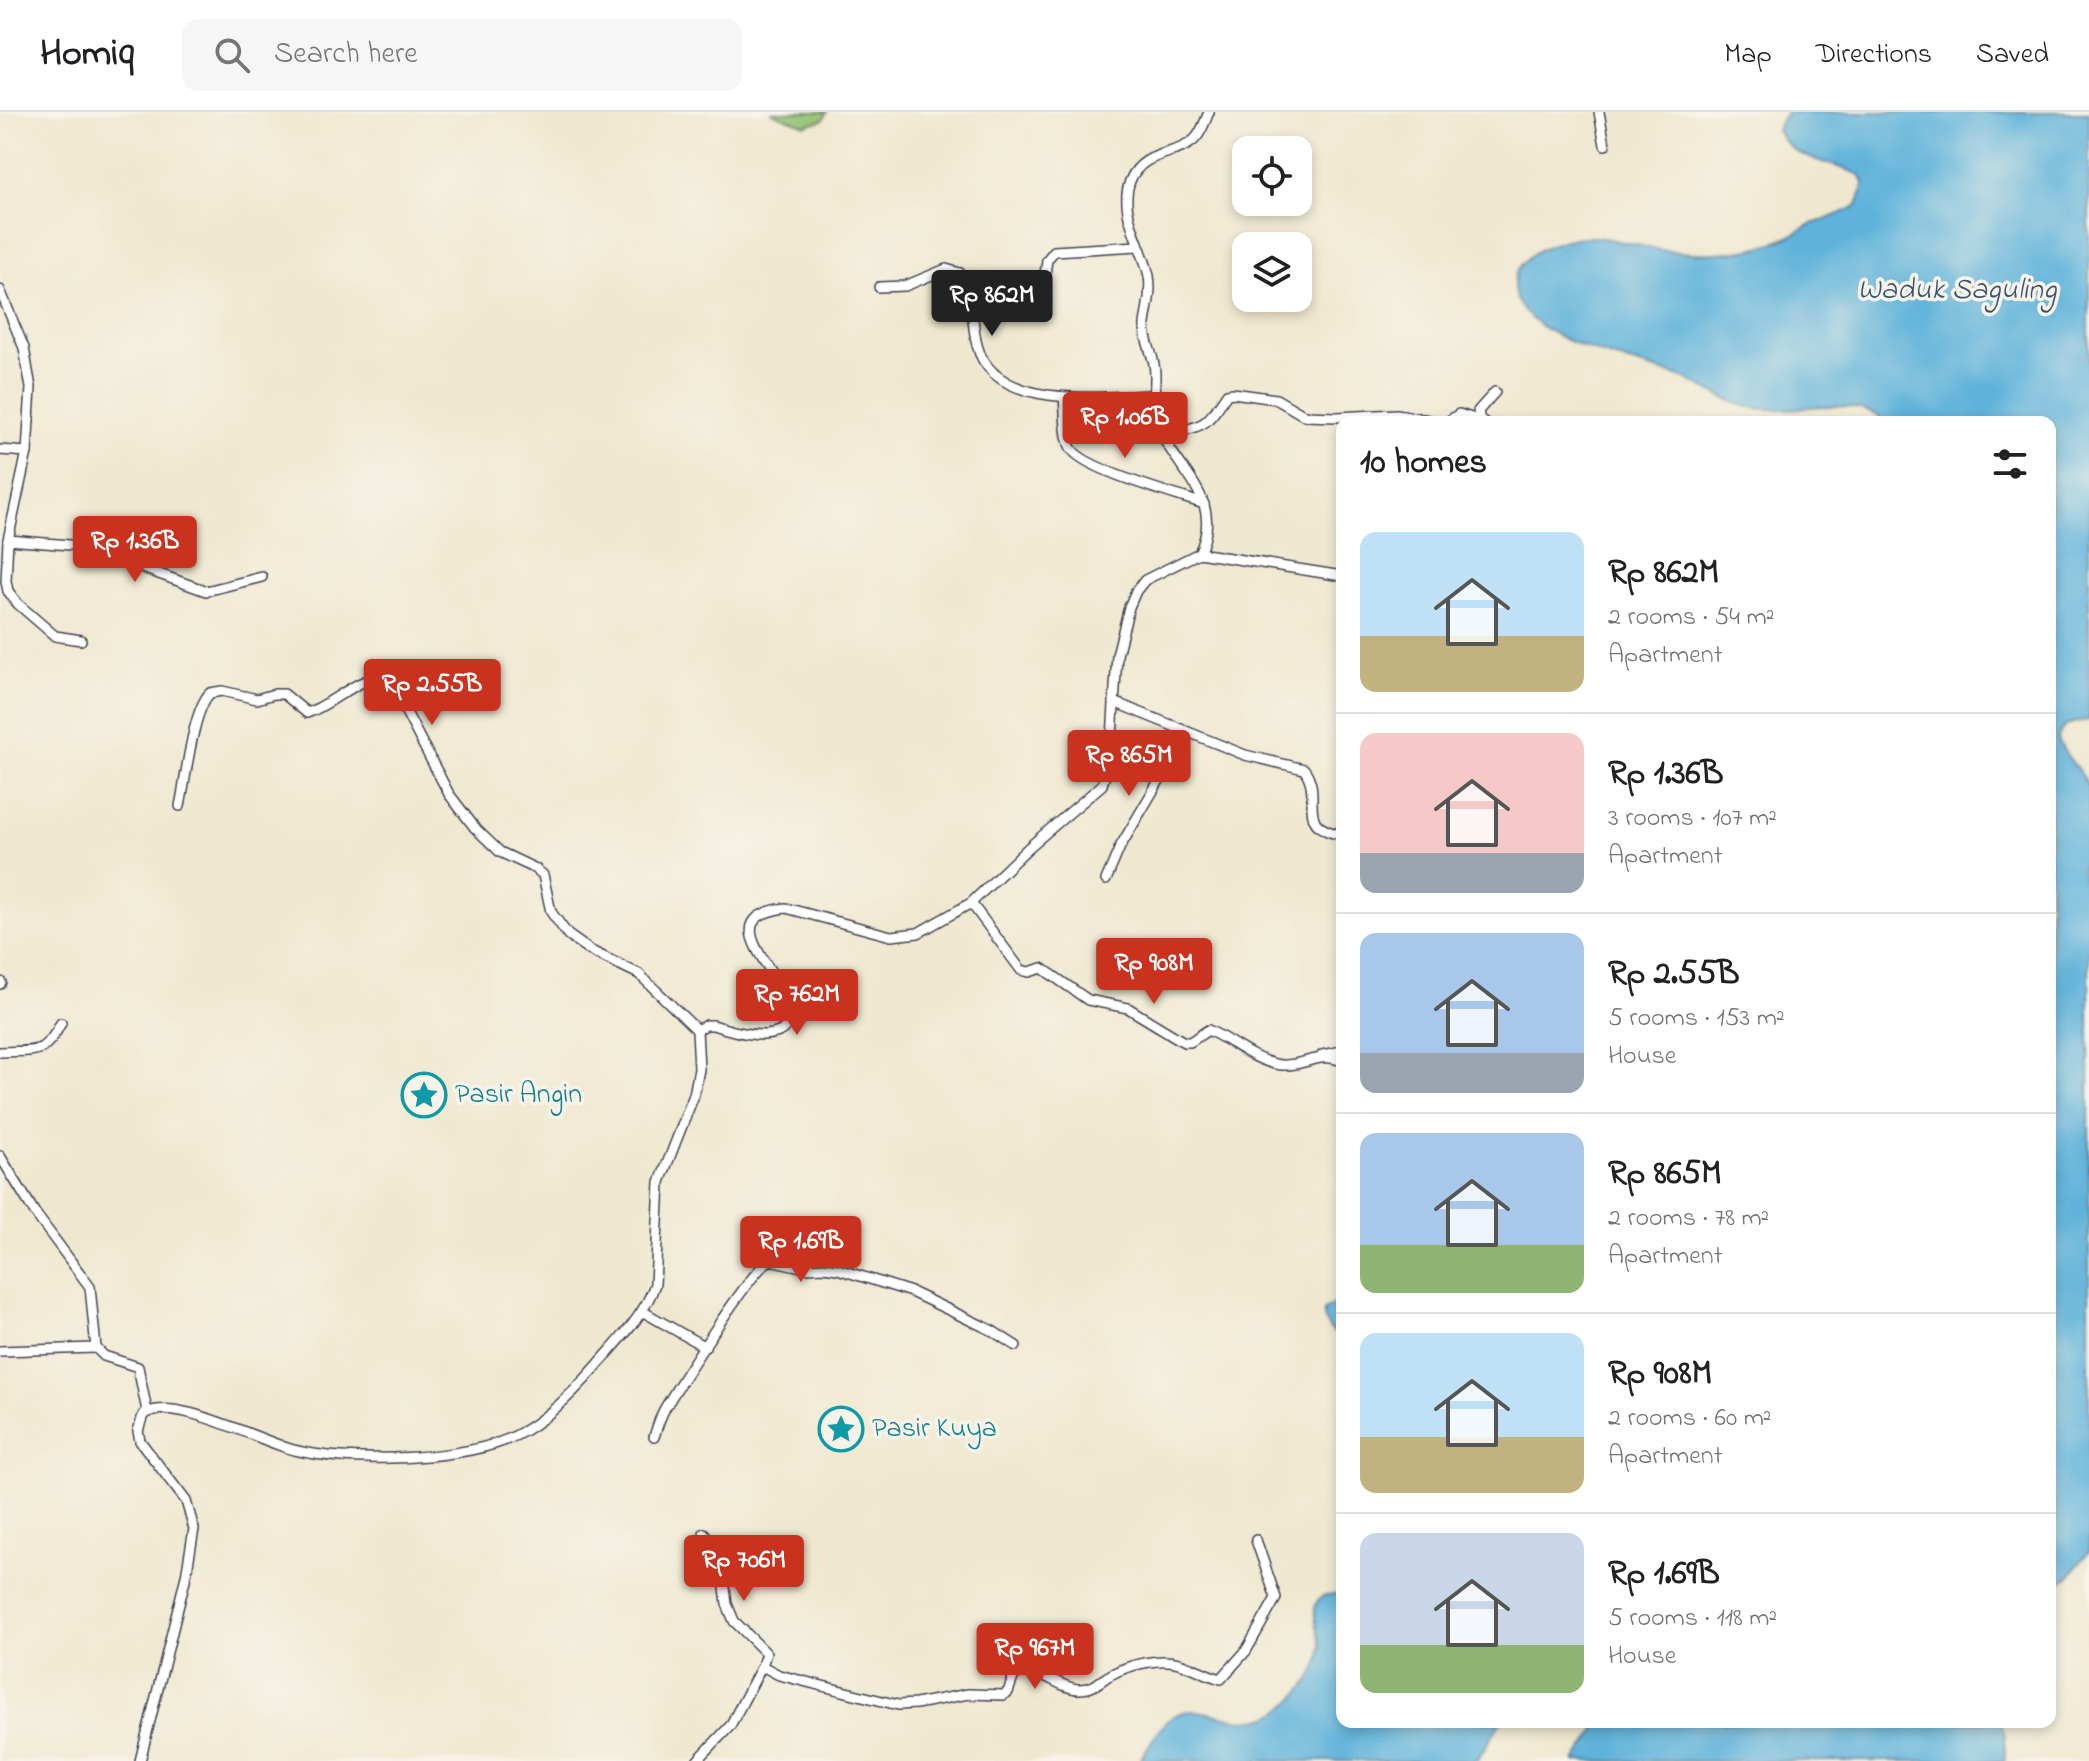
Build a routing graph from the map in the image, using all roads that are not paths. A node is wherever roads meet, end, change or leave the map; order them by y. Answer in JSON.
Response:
{"nodes":[{"id":1,"x":1209,"y":112,"type":"edge"},
{"id":2,"x":1599,"y":112,"type":"edge"},
{"id":3,"x":1605,"y":145,"type":"dead end"},
{"id":4,"x":1138,"y":246,"type":"junction"},
{"id":5,"x":879,"y":287,"type":"dead end"},
{"id":6,"x":1043,"y":289,"type":"dead end"},
{"id":7,"x":0,"y":290,"type":"edge"},
{"id":8,"x":1495,"y":392,"type":"dead end"},
{"id":9,"x":1154,"y":395,"type":"junction"},
{"id":10,"x":1064,"y":398,"type":"junction"},
{"id":11,"x":1336,"y":416,"type":"edge"},
{"id":12,"x":1340,"y":416,"type":"edge"},
{"id":13,"x":1407,"y":416,"type":"edge"},
{"id":14,"x":1480,"y":416,"type":"edge"},
{"id":15,"x":1163,"y":434,"type":"junction"},
{"id":16,"x":0,"y":450,"type":"edge"},
{"id":17,"x":27,"y":452,"type":"junction"},
{"id":18,"x":1204,"y":504,"type":"junction"},
{"id":19,"x":8,"y":540,"type":"junction"},
{"id":20,"x":1199,"y":553,"type":"junction"},
{"id":21,"x":1336,"y":575,"type":"edge"},
{"id":22,"x":262,"y":577,"type":"dead end"},
{"id":23,"x":81,"y":640,"type":"dead end"},
{"id":24,"x":1114,"y":702,"type":"junction"},
{"id":25,"x":1181,"y":728,"type":"junction"},
{"id":26,"x":180,"y":806,"type":"dead end"},
{"id":27,"x":1336,"y":834,"type":"edge"},
{"id":28,"x":1106,"y":880,"type":"dead end"},
{"id":29,"x":971,"y":903,"type":"junction"},
{"id":30,"x":61,"y":1023,"type":"dead end"},
{"id":31,"x":697,"y":1030,"type":"junction"},
{"id":32,"x":1336,"y":1051,"type":"edge"},
{"id":33,"x":0,"y":1052,"type":"edge"},
{"id":34,"x":1320,"y":1057,"type":"junction"},
{"id":35,"x":1336,"y":1058,"type":"edge"},
{"id":36,"x":0,"y":1156,"type":"edge"},
{"id":37,"x":642,"y":1311,"type":"junction"},
{"id":38,"x":1016,"y":1346,"type":"dead end"},
{"id":39,"x":705,"y":1347,"type":"junction"},
{"id":40,"x":96,"y":1348,"type":"junction"},
{"id":41,"x":0,"y":1351,"type":"edge"},
{"id":42,"x":147,"y":1411,"type":"junction"},
{"id":43,"x":654,"y":1437,"type":"dead end"},
{"id":44,"x":704,"y":1533,"type":"dead end"},
{"id":45,"x":1256,"y":1540,"type":"dead end"},
{"id":46,"x":762,"y":1666,"type":"junction"},
{"id":47,"x":140,"y":1761,"type":"edge"},
{"id":48,"x":697,"y":1761,"type":"edge"}],
"edges":[{"from":1,"to":4,"type":"street"},
{"from":2,"to":3,"type":"street"},
{"from":4,"to":6,"type":"street"},
{"from":4,"to":9,"type":"street"},
{"from":5,"to":10,"type":"street"},
{"from":7,"to":17,"type":"street"},
{"from":8,"to":14,"type":"street"},
{"from":9,"to":10,"type":"street"},
{"from":9,"to":15,"type":"street"},
{"from":10,"to":18,"type":"street"},
{"from":11,"to":15,"type":"street"},
{"from":12,"to":13,"type":"street"},
{"from":15,"to":18,"type":"street"},
{"from":16,"to":17,"type":"street"},
{"from":17,"to":19,"type":"street"},
{"from":18,"to":20,"type":"street"},
{"from":19,"to":22,"type":"street"},
{"from":19,"to":23,"type":"street"},
{"from":20,"to":21,"type":"street"},
{"from":20,"to":24,"type":"street"},
{"from":24,"to":25,"type":"street"},
{"from":24,"to":29,"type":"street"},
{"from":25,"to":27,"type":"street"},
{"from":25,"to":28,"type":"street"},
{"from":26,"to":31,"type":"street"},
{"from":29,"to":31,"type":"street"},
{"from":29,"to":34,"type":"street"},
{"from":30,"to":33,"type":"street"},
{"from":31,"to":37,"type":"street"},
{"from":32,"to":34,"type":"street"},
{"from":34,"to":35,"type":"street"},
{"from":36,"to":40,"type":"street"},
{"from":37,"to":39,"type":"street"},
{"from":37,"to":42,"type":"street"},
{"from":38,"to":39,"type":"street"},
{"from":39,"to":43,"type":"street"},
{"from":40,"to":41,"type":"street"},
{"from":40,"to":42,"type":"street"},
{"from":42,"to":47,"type":"street"},
{"from":44,"to":46,"type":"street"},
{"from":45,"to":46,"type":"street"},
{"from":46,"to":48,"type":"street"}]}
